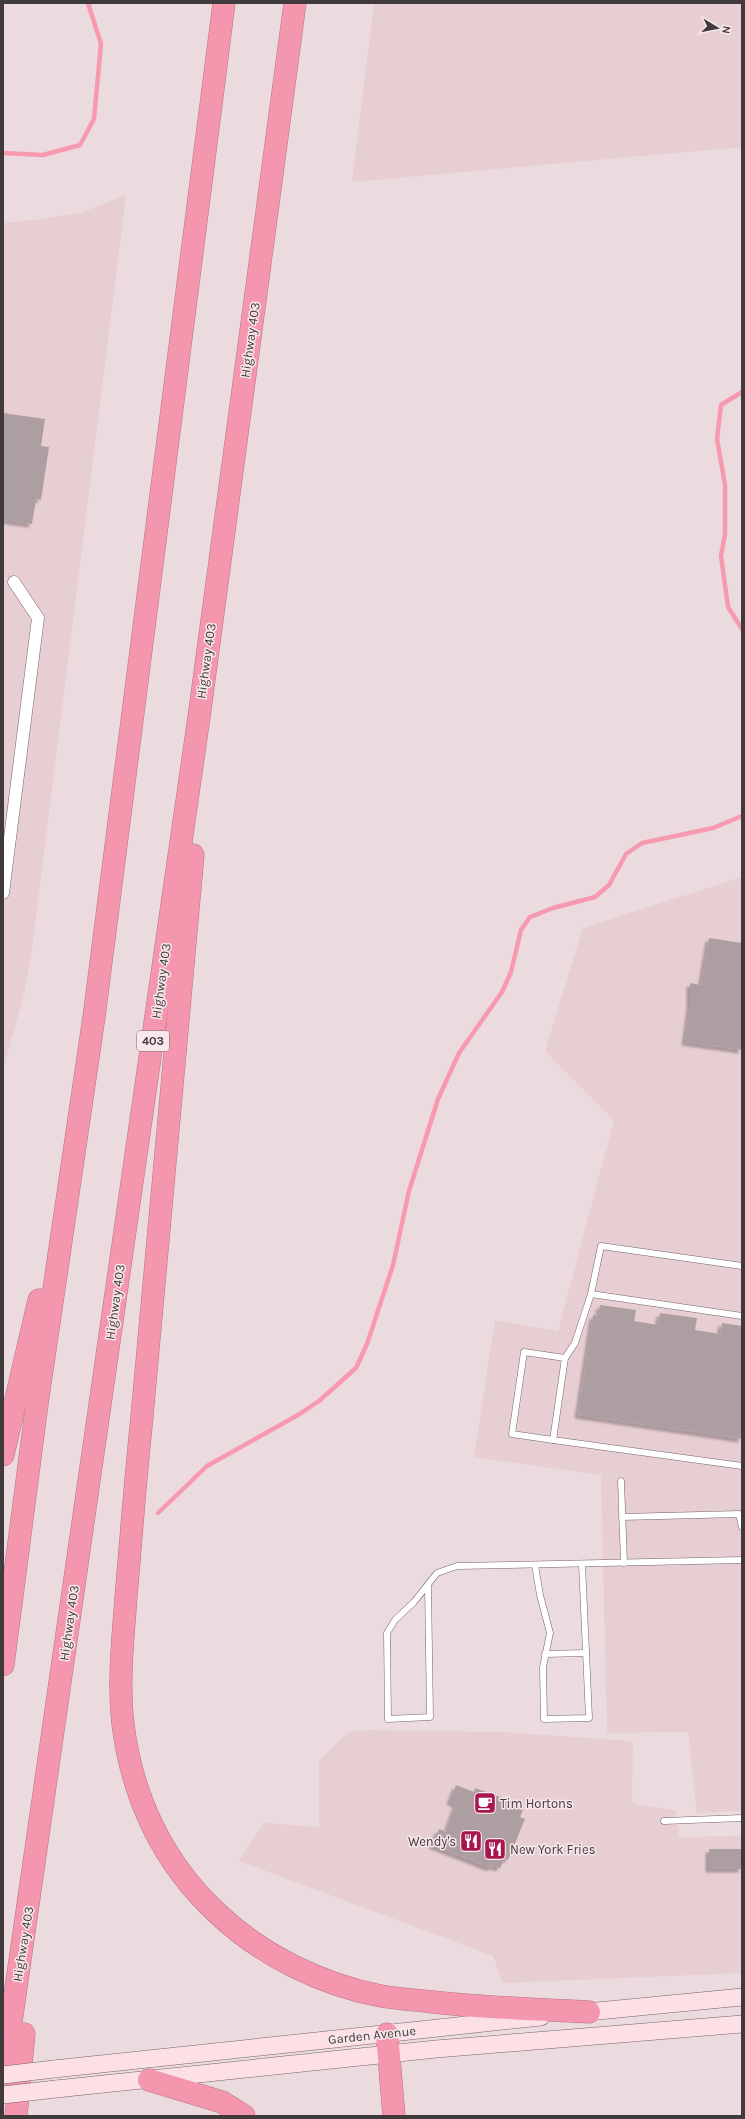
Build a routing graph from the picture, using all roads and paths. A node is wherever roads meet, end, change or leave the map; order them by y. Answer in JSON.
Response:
{"nodes":[{"id":1,"x":224,"y":3,"type":"edge"},
{"id":2,"x":295,"y":3,"type":"edge"},
{"id":3,"x":14,"y":582,"type":"dead end"},
{"id":4,"x":199,"y":716,"type":"junction"},
{"id":5,"x":3,"y":893,"type":"edge"},
{"id":6,"x":94,"y":1017,"type":"junction"},
{"id":7,"x":742,"y":1266,"type":"edge"},
{"id":8,"x":591,"y":1294,"type":"junction"},
{"id":9,"x":742,"y":1316,"type":"edge"},
{"id":10,"x":565,"y":1358,"type":"junction"},
{"id":11,"x":553,"y":1440,"type":"junction"},
{"id":12,"x":3,"y":1455,"type":"edge"},
{"id":13,"x":742,"y":1466,"type":"edge"},
{"id":14,"x":621,"y":1480,"type":"dead end"},
{"id":15,"x":622,"y":1518,"type":"junction"},
{"id":16,"x":742,"y":1527,"type":"edge"},
{"id":17,"x":742,"y":1560,"type":"edge"},
{"id":18,"x":624,"y":1563,"type":"junction"},
{"id":19,"x":582,"y":1564,"type":"junction"},
{"id":20,"x":535,"y":1565,"type":"junction"},
{"id":21,"x":428,"y":1585,"type":"junction"},
{"id":22,"x":586,"y":1653,"type":"junction"},
{"id":23,"x":545,"y":1654,"type":"junction"},
{"id":24,"x":3,"y":1664,"type":"edge"},
{"id":25,"x":742,"y":1818,"type":"edge"},
{"id":26,"x":664,"y":1821,"type":"dead end"},
{"id":27,"x":29,"y":1906,"type":"junction"},
{"id":28,"x":742,"y":1997,"type":"edge"},
{"id":29,"x":589,"y":2012,"type":"junction"},
{"id":30,"x":742,"y":2024,"type":"edge"},
{"id":31,"x":388,"y":2044,"type":"junction"},
{"id":32,"x":3,"y":2076,"type":"edge"},
{"id":33,"x":149,"y":2080,"type":"junction"},
{"id":34,"x":3,"y":2095,"type":"edge"},
{"id":35,"x":16,"y":2116,"type":"edge"},
{"id":36,"x":244,"y":2116,"type":"edge"},
{"id":37,"x":394,"y":2116,"type":"edge"}],
"edges":[{"from":1,"to":6,"type":"highway"},
{"from":2,"to":4,"type":"highway","name":"Highway 403","number":"403"},
{"from":3,"to":5,"type":"street"},
{"from":4,"to":27,"type":"highway","name":"Highway 403","number":"403"},
{"from":4,"to":29,"type":"highway"},
{"from":6,"to":12,"type":"highway"},
{"from":6,"to":24,"type":"highway"},
{"from":7,"to":8,"type":"lane"},
{"from":8,"to":9,"type":"lane"},
{"from":8,"to":10,"type":"lane"},
{"from":10,"to":11,"type":"lane"},
{"from":10,"to":11,"type":"lane"},
{"from":11,"to":13,"type":"lane"},
{"from":14,"to":15,"type":"lane"},
{"from":15,"to":16,"type":"lane"},
{"from":15,"to":18,"type":"lane"},
{"from":17,"to":18,"type":"lane"},
{"from":18,"to":19,"type":"lane"},
{"from":19,"to":20,"type":"lane"},
{"from":19,"to":22,"type":"lane"},
{"from":20,"to":21,"type":"lane"},
{"from":20,"to":23,"type":"lane"},
{"from":21,"to":21,"type":"lane"},
{"from":22,"to":23,"type":"lane"},
{"from":22,"to":23,"type":"lane"},
{"from":25,"to":26,"type":"lane"},
{"from":27,"to":32,"type":"highway","name":"Highway 403","number":"403"},
{"from":27,"to":35,"type":"highway"},
{"from":28,"to":29,"type":"main road","name":"Garden Avenue"},
{"from":29,"to":31,"type":"main road","name":"Garden Avenue"},
{"from":30,"to":31,"type":"main road","name":"Garden Avenue"},
{"from":31,"to":32,"type":"main road","name":"Garden Avenue","bridge":true},
{"from":31,"to":33,"type":"main road","name":"Garden Avenue"},
{"from":31,"to":37,"type":"highway"},
{"from":33,"to":34,"type":"main road","name":"Garden Avenue","bridge":true},
{"from":33,"to":36,"type":"highway"}]}
